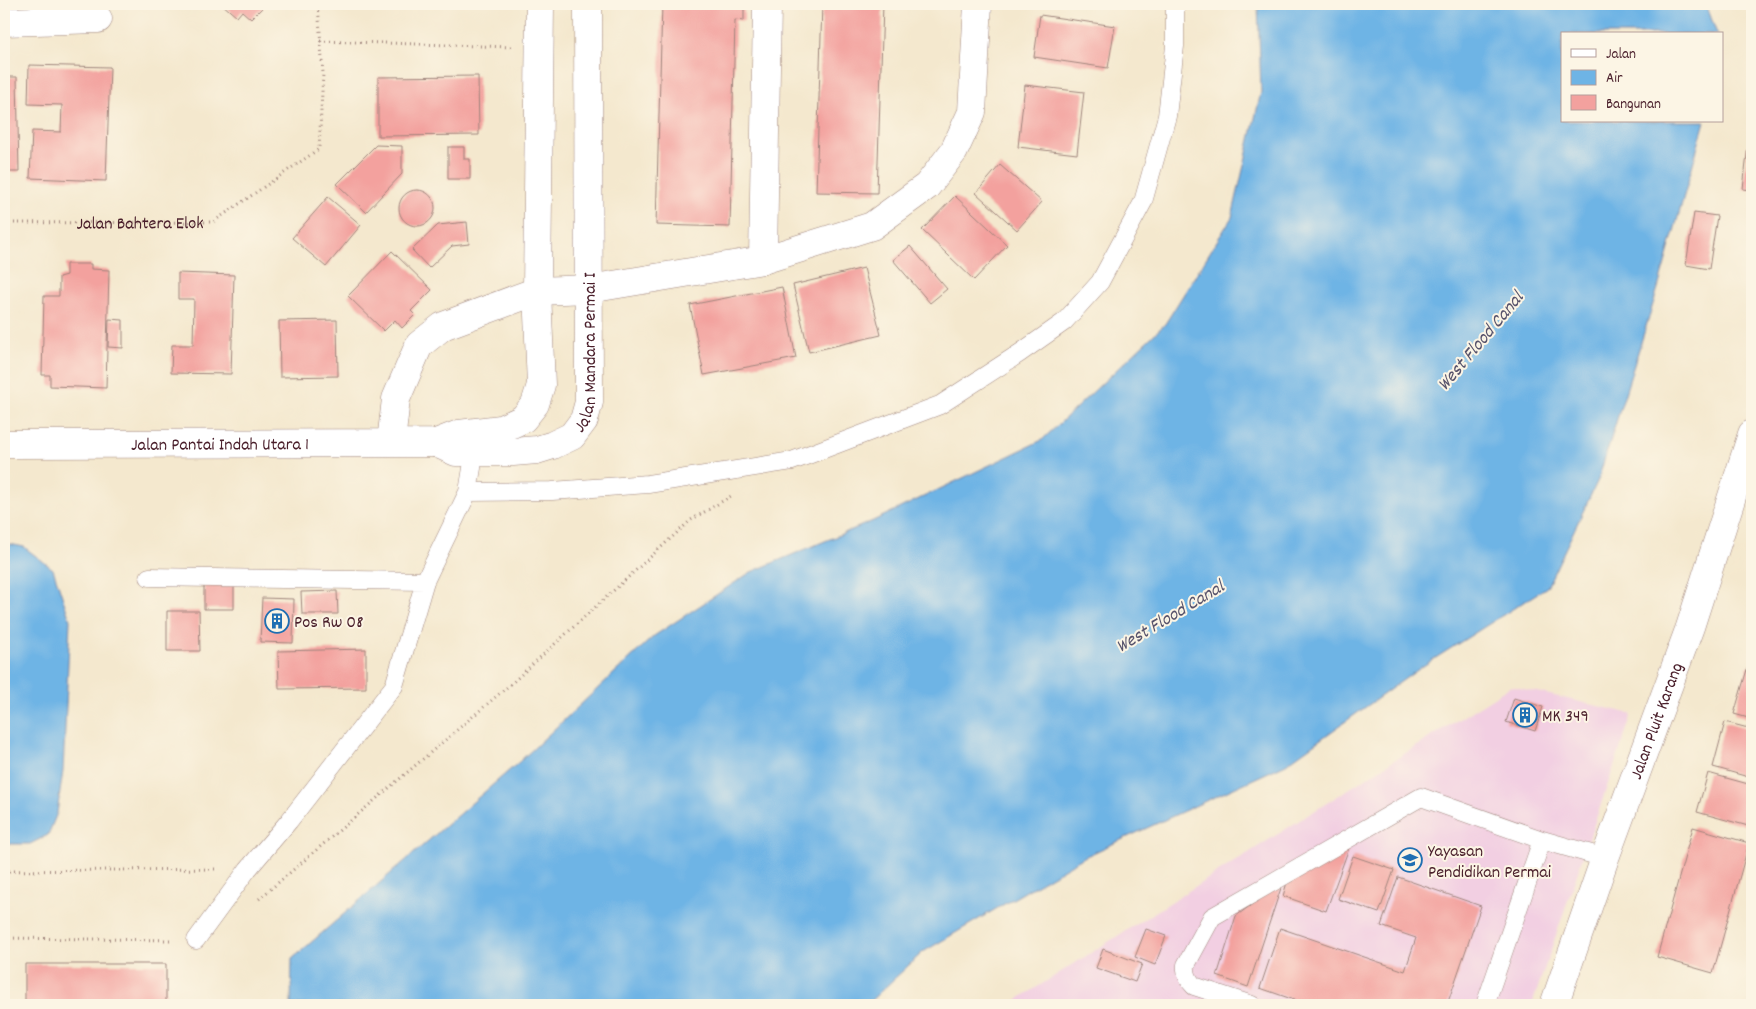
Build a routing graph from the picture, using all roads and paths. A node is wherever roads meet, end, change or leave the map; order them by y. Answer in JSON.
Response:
{"nodes":[{"id":1,"x":318,"y":4,"type":"edge"},
{"id":2,"x":540,"y":4,"type":"edge"},
{"id":3,"x":588,"y":4,"type":"edge"},
{"id":4,"x":767,"y":4,"type":"edge"},
{"id":5,"x":978,"y":4,"type":"edge"},
{"id":6,"x":1175,"y":4,"type":"edge"},
{"id":7,"x":98,"y":19,"type":"dead end"},
{"id":8,"x":4,"y":22,"type":"edge"},
{"id":9,"x":320,"y":40,"type":"junction"},
{"id":10,"x":539,"y":48,"type":"junction"},
{"id":11,"x":4,"y":223,"type":"edge"},
{"id":12,"x":763,"y":260,"type":"junction"},
{"id":13,"x":589,"y":290,"type":"junction"},
{"id":14,"x":537,"y":291,"type":"junction"},
{"id":15,"x":1752,"y":434,"type":"edge"},
{"id":16,"x":391,"y":442,"type":"junction"},
{"id":17,"x":476,"y":442,"type":"junction"},
{"id":18,"x":436,"y":443,"type":"joint"},
{"id":19,"x":4,"y":444,"type":"edge"},
{"id":20,"x":468,"y":492,"type":"junction"},
{"id":21,"x":733,"y":496,"type":"dead end"},
{"id":22,"x":149,"y":577,"type":"dead end"},
{"id":23,"x":425,"y":582,"type":"junction"},
{"id":24,"x":1542,"y":840,"type":"junction"},
{"id":25,"x":1604,"y":858,"type":"junction"},
{"id":26,"x":248,"y":868,"type":"junction"},
{"id":27,"x":4,"y":871,"type":"edge"},
{"id":28,"x":256,"y":900,"type":"dead end"},
{"id":29,"x":4,"y":938,"type":"edge"},
{"id":30,"x":196,"y":940,"type":"joint"},
{"id":31,"x":1252,"y":1005,"type":"edge"},
{"id":32,"x":1485,"y":1005,"type":"edge"},
{"id":33,"x":1554,"y":1005,"type":"edge"}],
"edges":[{"from":1,"to":9,"type":"path","name":"Jalan Bahtera Elok"},
{"from":2,"to":10,"type":"street","name":"Jalan Mandara Permai I"},
{"from":3,"to":13,"type":"street","name":"Jalan Mandara Permai I"},
{"from":4,"to":12,"type":"street"},
{"from":5,"to":12,"type":"street"},
{"from":6,"to":20,"type":"lane"},
{"from":7,"to":8,"type":"street"},
{"from":9,"to":10,"type":"path"},
{"from":9,"to":11,"type":"path","name":"Jalan Bahtera Elok"},
{"from":10,"to":14,"type":"street","name":"Jalan Mandara Permai I"},
{"from":12,"to":13,"type":"street"},
{"from":13,"to":14,"type":"street"},
{"from":13,"to":17,"type":"street","name":"Jalan Mandara Permai I"},
{"from":14,"to":16,"type":"street"},
{"from":14,"to":17,"type":"street","name":"Jalan Mandara Permai I"},
{"from":15,"to":25,"type":"street","name":"Jalan Pluit Karang"},
{"from":16,"to":18,"type":"street","name":"Jalan Pantai Indah Utara 1"},
{"from":16,"to":19,"type":"street","name":"Jalan Pantai Indah Utara 1"},
{"from":17,"to":18,"type":"street","name":"Jalan Mandara Permai I"},
{"from":17,"to":20,"type":"lane"},
{"from":20,"to":23,"type":"lane"},
{"from":21,"to":28,"type":"path"},
{"from":22,"to":23,"type":"lane"},
{"from":23,"to":26,"type":"lane"},
{"from":24,"to":25,"type":"lane"},
{"from":24,"to":31,"type":"lane"},
{"from":24,"to":32,"type":"lane"},
{"from":25,"to":33,"type":"street","name":"Jalan Pluit Karang"},
{"from":26,"to":27,"type":"path"},
{"from":26,"to":30,"type":"lane"},
{"from":29,"to":30,"type":"path"}]}
